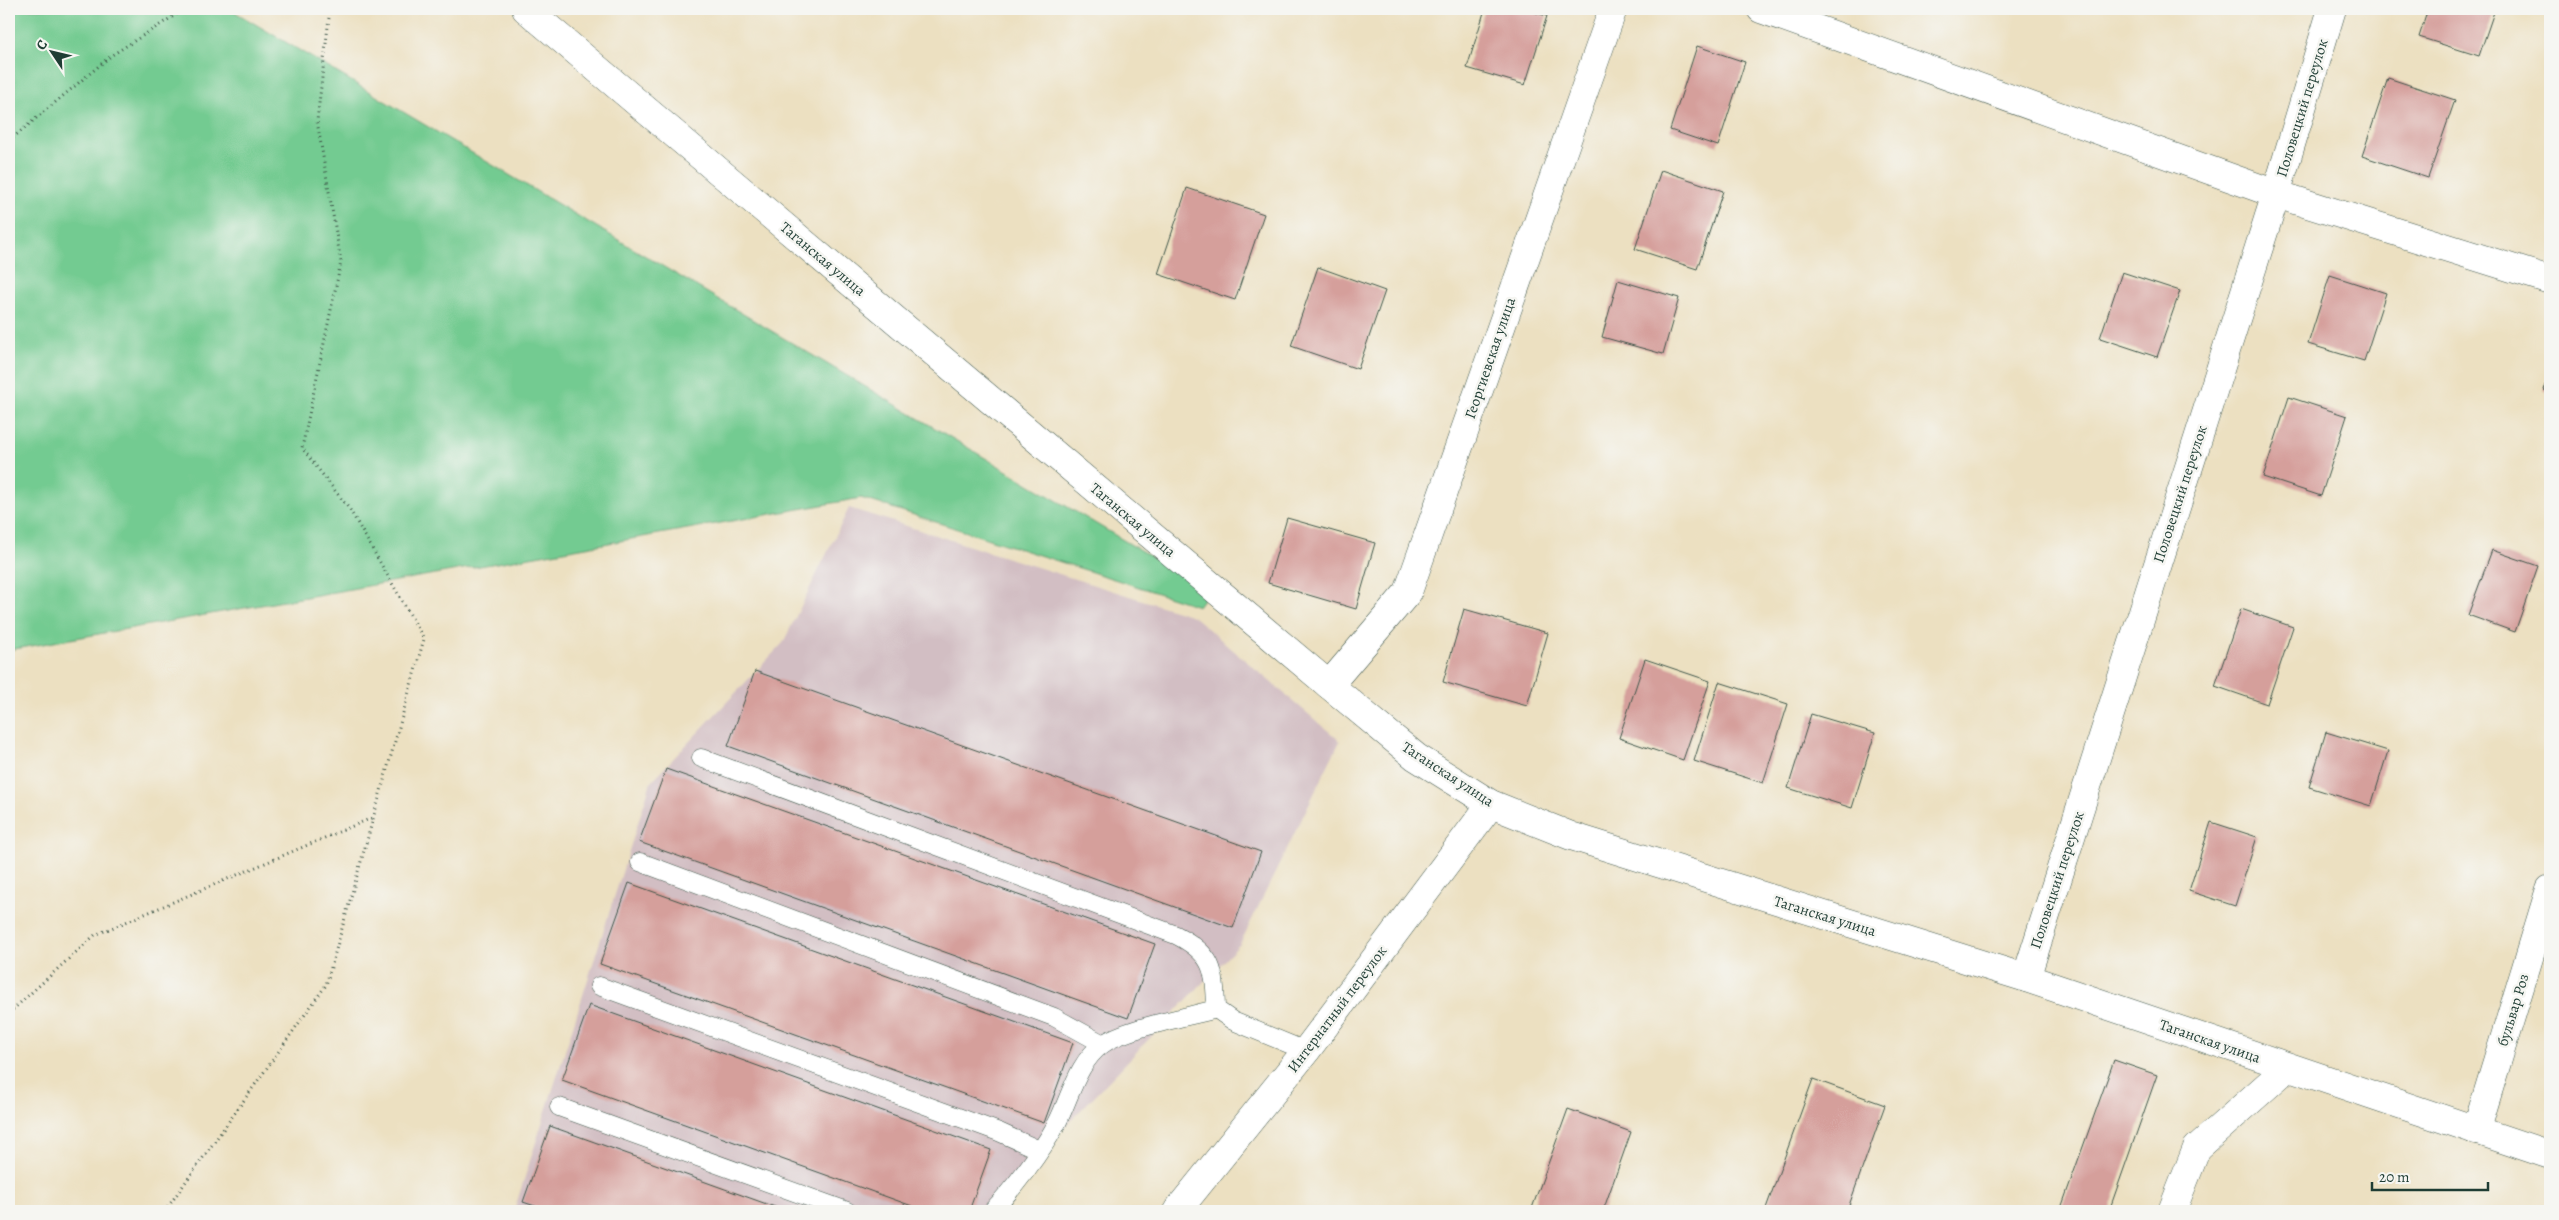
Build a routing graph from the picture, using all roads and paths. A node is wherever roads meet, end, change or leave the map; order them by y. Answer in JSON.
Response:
{"nodes":[{"id":1,"x":185,"y":9,"type":"edge"},
{"id":2,"x":330,"y":9,"type":"edge"},
{"id":3,"x":526,"y":9,"type":"edge"},
{"id":4,"x":1612,"y":9,"type":"edge"},
{"id":5,"x":1761,"y":9,"type":"edge"},
{"id":6,"x":2332,"y":9,"type":"edge"},
{"id":7,"x":9,"y":142,"type":"edge"},
{"id":8,"x":2276,"y":194,"type":"junction"},
{"id":9,"x":2550,"y":280,"type":"edge"},
{"id":10,"x":1329,"y":685,"type":"junction"},
{"id":11,"x":700,"y":758,"type":"dead end"},
{"id":12,"x":1491,"y":804,"type":"junction"},
{"id":13,"x":374,"y":817,"type":"junction"},
{"id":14,"x":640,"y":862,"type":"dead end"},
{"id":15,"x":2550,"y":889,"type":"edge"},
{"id":16,"x":2026,"y":978,"type":"junction"},
{"id":17,"x":599,"y":986,"type":"dead end"},
{"id":18,"x":1216,"y":1009,"type":"junction"},
{"id":19,"x":9,"y":1013,"type":"edge"},
{"id":20,"x":1103,"y":1044,"type":"junction"},
{"id":21,"x":1306,"y":1051,"type":"junction"},
{"id":22,"x":2288,"y":1067,"type":"junction"},
{"id":23,"x":559,"y":1107,"type":"dead end"},
{"id":24,"x":2476,"y":1130,"type":"junction"},
{"id":25,"x":1039,"y":1150,"type":"junction"},
{"id":26,"x":2550,"y":1156,"type":"edge"},
{"id":27,"x":165,"y":1211,"type":"edge"},
{"id":28,"x":848,"y":1211,"type":"edge"},
{"id":29,"x":992,"y":1211,"type":"edge"},
{"id":30,"x":1177,"y":1211,"type":"edge"},
{"id":31,"x":2172,"y":1211,"type":"edge"}],
"edges":[{"from":1,"to":7,"type":"path"},
{"from":2,"to":13,"type":"path"},
{"from":3,"to":10,"type":"street","name":"Таганская улица"},
{"from":4,"to":10,"type":"street","name":"Георгиевская улица"},
{"from":5,"to":8,"type":"street"},
{"from":6,"to":8,"type":"street","name":"Половецкий переулок"},
{"from":8,"to":9,"type":"street"},
{"from":8,"to":16,"type":"street","name":"Половецкий переулок"},
{"from":10,"to":12,"type":"street","name":"Таганская улица"},
{"from":11,"to":18,"type":"lane"},
{"from":12,"to":16,"type":"street","name":"Таганская улица"},
{"from":12,"to":21,"type":"street","name":"Интернатный переулок"},
{"from":13,"to":19,"type":"path"},
{"from":13,"to":27,"type":"path"},
{"from":14,"to":20,"type":"lane"},
{"from":15,"to":24,"type":"street","name":"бульвар Роз"},
{"from":16,"to":22,"type":"street","name":"Таганская улица"},
{"from":17,"to":25,"type":"lane"},
{"from":18,"to":20,"type":"lane"},
{"from":18,"to":21,"type":"lane"},
{"from":20,"to":25,"type":"lane"},
{"from":21,"to":30,"type":"street","name":"Интернатный переулок"},
{"from":22,"to":24,"type":"street","name":"Таганская улица"},
{"from":22,"to":31,"type":"street"},
{"from":23,"to":28,"type":"lane"},
{"from":24,"to":26,"type":"street","name":"Таганская улица"},
{"from":25,"to":29,"type":"lane"}]}
